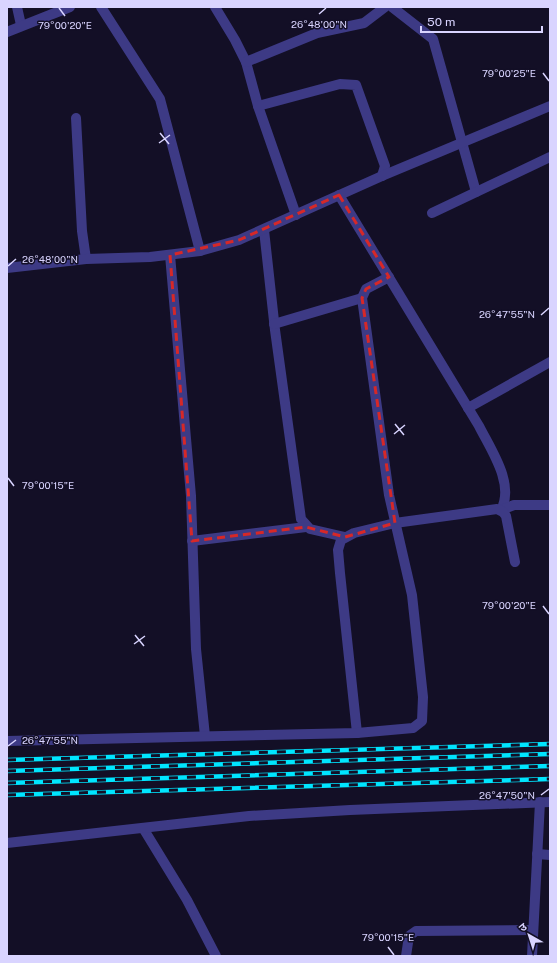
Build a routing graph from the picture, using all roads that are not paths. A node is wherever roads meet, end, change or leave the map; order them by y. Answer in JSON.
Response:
{"nodes":[{"id":1,"x":17,"y":7,"type":"edge"},
{"id":2,"x":70,"y":7,"type":"edge"},
{"id":3,"x":101,"y":7,"type":"edge"},
{"id":4,"x":215,"y":7,"type":"edge"},
{"id":5,"x":385,"y":7,"type":"edge"},
{"id":6,"x":392,"y":7,"type":"edge"},
{"id":7,"x":21,"y":25,"type":"junction"},
{"id":8,"x":7,"y":32,"type":"edge"},
{"id":9,"x":246,"y":62,"type":"junction"},
{"id":10,"x":258,"y":106,"type":"junction"},
{"id":11,"x":550,"y":106,"type":"edge"},
{"id":12,"x":76,"y":118,"type":"dead end"},
{"id":13,"x":463,"y":143,"type":"junction"},
{"id":14,"x":550,"y":157,"type":"edge"},
{"id":15,"x":382,"y":176,"type":"junction"},
{"id":16,"x":476,"y":192,"type":"junction"},
{"id":17,"x":339,"y":195,"type":"junction"},
{"id":18,"x":432,"y":213,"type":"dead end"},
{"id":19,"x":296,"y":215,"type":"junction"},
{"id":20,"x":264,"y":230,"type":"junction"},
{"id":21,"x":200,"y":250,"type":"junction"},
{"id":22,"x":170,"y":255,"type":"junction"},
{"id":23,"x":86,"y":259,"type":"junction"},
{"id":24,"x":7,"y":268,"type":"edge"},
{"id":25,"x":389,"y":277,"type":"junction"},
{"id":26,"x":362,"y":298,"type":"junction"},
{"id":27,"x":274,"y":324,"type":"junction"},
{"id":28,"x":550,"y":362,"type":"edge"},
{"id":29,"x":468,"y":408,"type":"junction"},
{"id":30,"x":550,"y":505,"type":"edge"},
{"id":31,"x":501,"y":510,"type":"junction"},
{"id":32,"x":395,"y":522,"type":"junction"},
{"id":33,"x":306,"y":526,"type":"junction"},
{"id":34,"x":344,"y":537,"type":"junction"},
{"id":35,"x":192,"y":541,"type":"junction"},
{"id":36,"x":516,"y":562,"type":"dead end"},
{"id":37,"x":357,"y":733,"type":"junction"},
{"id":38,"x":205,"y":736,"type":"junction"},
{"id":39,"x":7,"y":741,"type":"edge"},
{"id":40,"x":545,"y":802,"type":"edge"},
{"id":41,"x":142,"y":828,"type":"junction"},
{"id":42,"x":7,"y":843,"type":"edge"},
{"id":43,"x":537,"y":854,"type":"junction"},
{"id":44,"x":550,"y":855,"type":"edge"},
{"id":45,"x":533,"y":930,"type":"junction"},
{"id":46,"x":216,"y":956,"type":"edge"},
{"id":47,"x":406,"y":956,"type":"edge"},
{"id":48,"x":532,"y":956,"type":"edge"}],
"edges":[{"from":1,"to":7,"type":"street"},
{"from":2,"to":7,"type":"street"},
{"from":3,"to":21,"type":"street"},
{"from":4,"to":9,"type":"street"},
{"from":5,"to":9,"type":"street"},
{"from":6,"to":13,"type":"street"},
{"from":7,"to":8,"type":"street"},
{"from":9,"to":10,"type":"street"},
{"from":10,"to":15,"type":"street"},
{"from":10,"to":19,"type":"street"},
{"from":11,"to":13,"type":"street"},
{"from":12,"to":23,"type":"street"},
{"from":13,"to":15,"type":"street"},
{"from":13,"to":16,"type":"street"},
{"from":14,"to":16,"type":"street"},
{"from":15,"to":17,"type":"street"},
{"from":16,"to":18,"type":"street"},
{"from":17,"to":19,"type":"street"},
{"from":17,"to":25,"type":"street"},
{"from":19,"to":20,"type":"street"},
{"from":20,"to":21,"type":"street"},
{"from":20,"to":27,"type":"street"},
{"from":21,"to":22,"type":"street"},
{"from":22,"to":23,"type":"street"},
{"from":22,"to":35,"type":"street"},
{"from":23,"to":24,"type":"street"},
{"from":25,"to":26,"type":"street"},
{"from":25,"to":29,"type":"street"},
{"from":26,"to":27,"type":"street"},
{"from":26,"to":32,"type":"street"},
{"from":27,"to":33,"type":"street"},
{"from":28,"to":29,"type":"street"},
{"from":29,"to":31,"type":"street"},
{"from":30,"to":31,"type":"street"},
{"from":31,"to":32,"type":"street"},
{"from":31,"to":36,"type":"street"},
{"from":32,"to":34,"type":"street"},
{"from":32,"to":37,"type":"street"},
{"from":33,"to":34,"type":"street"},
{"from":33,"to":35,"type":"street"},
{"from":34,"to":37,"type":"street"},
{"from":35,"to":38,"type":"street"},
{"from":37,"to":38,"type":"street"},
{"from":38,"to":39,"type":"street"},
{"from":40,"to":41,"type":"street"},
{"from":40,"to":43,"type":"street"},
{"from":41,"to":42,"type":"street"},
{"from":41,"to":46,"type":"street"},
{"from":43,"to":44,"type":"street"},
{"from":43,"to":45,"type":"street"},
{"from":45,"to":47,"type":"street"},
{"from":45,"to":48,"type":"street"}]}
